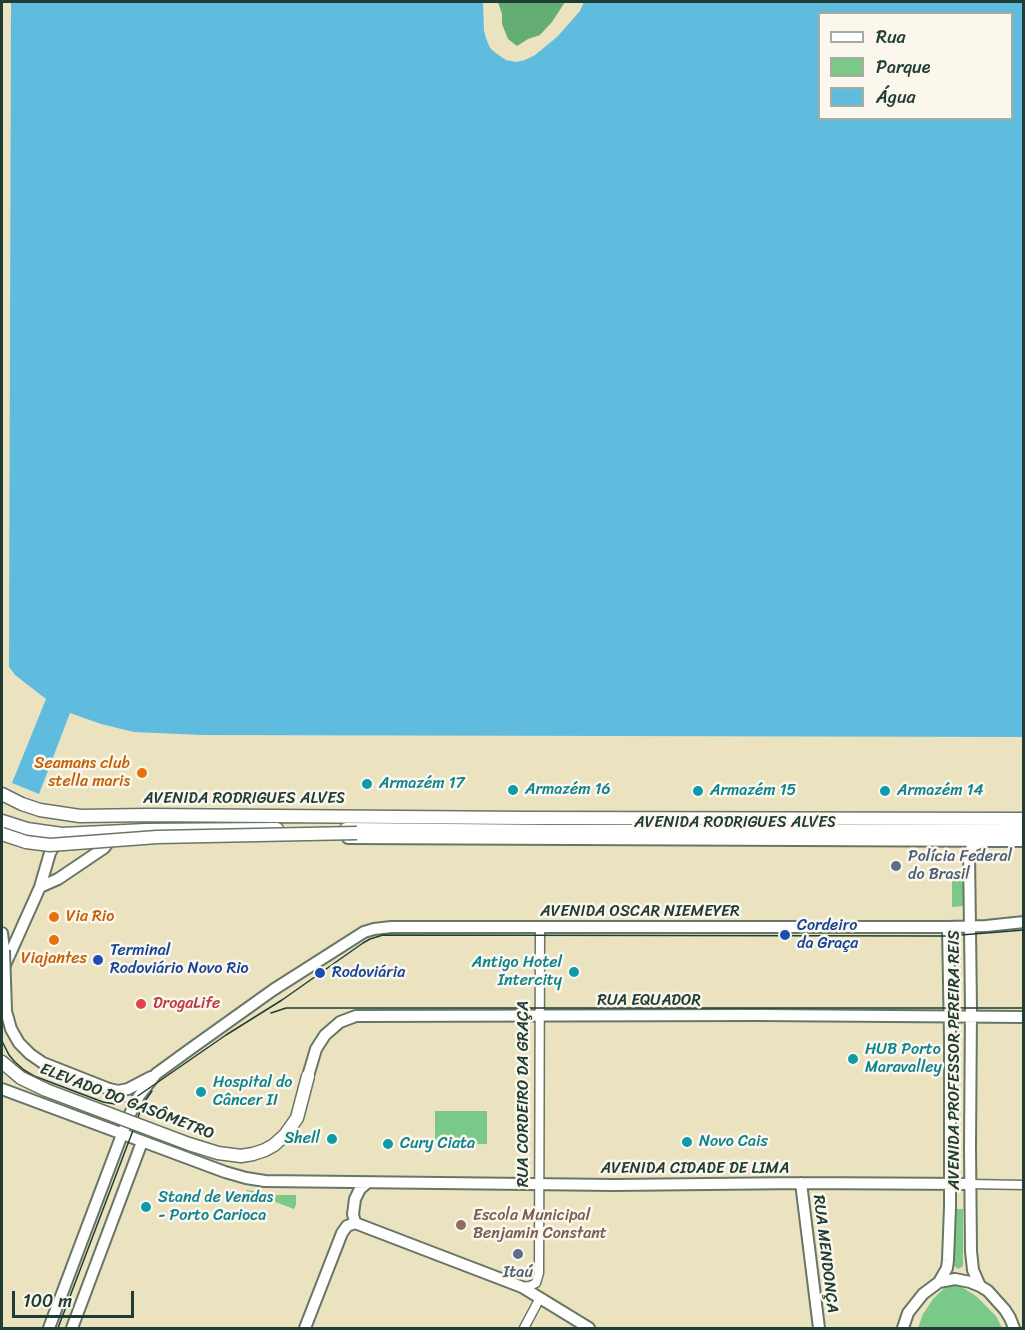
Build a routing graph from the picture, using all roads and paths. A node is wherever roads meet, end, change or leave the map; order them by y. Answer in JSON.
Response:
{"nodes":[{"id":1,"x":4,"y":795,"type":"edge"},
{"id":2,"x":1023,"y":819,"type":"edge"},
{"id":3,"x":2,"y":821,"type":"edge"},
{"id":4,"x":419,"y":829,"type":"junction"},
{"id":5,"x":1023,"y":831,"type":"edge"},
{"id":6,"x":116,"y":833,"type":"junction"},
{"id":7,"x":2,"y":834,"type":"edge"},
{"id":8,"x":62,"y":834,"type":"junction"},
{"id":9,"x":88,"y":834,"type":"junction"},
{"id":10,"x":984,"y":841,"type":"junction"},
{"id":11,"x":1023,"y":841,"type":"edge"},
{"id":12,"x":40,"y":887,"type":"junction"},
{"id":13,"x":1023,"y":922,"type":"edge"},
{"id":14,"x":540,"y":927,"type":"junction"},
{"id":15,"x":948,"y":927,"type":"junction"},
{"id":16,"x":970,"y":927,"type":"junction"},
{"id":17,"x":2,"y":933,"type":"edge"},
{"id":18,"x":2,"y":976,"type":"edge"},
{"id":19,"x":540,"y":1016,"type":"junction"},
{"id":20,"x":949,"y":1017,"type":"junction"},
{"id":21,"x":971,"y":1017,"type":"junction"},
{"id":22,"x":1023,"y":1017,"type":"edge"},
{"id":23,"x":2,"y":1062,"type":"edge"},
{"id":24,"x":156,"y":1074,"type":"junction"},
{"id":25,"x":308,"y":1076,"type":"joint"},
{"id":26,"x":2,"y":1089,"type":"edge"},
{"id":27,"x":123,"y":1134,"type":"junction"},
{"id":28,"x":142,"y":1142,"type":"junction"},
{"id":29,"x":367,"y":1183,"type":"junction"},
{"id":30,"x":539,"y":1184,"type":"junction"},
{"id":31,"x":801,"y":1184,"type":"junction"},
{"id":32,"x":970,"y":1184,"type":"junction"},
{"id":33,"x":950,"y":1185,"type":"junction"},
{"id":34,"x":1023,"y":1185,"type":"edge"},
{"id":35,"x":355,"y":1222,"type":"junction"},
{"id":36,"x":939,"y":1282,"type":"junction"},
{"id":37,"x":980,"y":1286,"type":"junction"},
{"id":38,"x":522,"y":1287,"type":"junction"},
{"id":39,"x":540,"y":1298,"type":"junction"},
{"id":40,"x":49,"y":1329,"type":"edge"},
{"id":41,"x":72,"y":1329,"type":"edge"},
{"id":42,"x":305,"y":1329,"type":"edge"},
{"id":43,"x":524,"y":1329,"type":"edge"},
{"id":44,"x":589,"y":1329,"type":"edge"},
{"id":45,"x":819,"y":1329,"type":"edge"},
{"id":46,"x":903,"y":1329,"type":"edge"},
{"id":47,"x":1014,"y":1329,"type":"edge"}],
"edges":[{"from":1,"to":2,"type":"highway","name":"AVENIDA RODRIGUES ALVES"},
{"from":3,"to":8,"type":"highway","name":"AVENIDA RODRIGUES ALVES"},
{"from":4,"to":5,"type":"highway","name":"AVENIDA RODRIGUES ALVES"},
{"from":4,"to":7,"type":"highway","bridge":true},
{"from":4,"to":9,"type":"highway","name":"AVENIDA RODRIGUES ALVES"},
{"from":6,"to":9,"type":"main road","name":"AVENIDA RODRIGUES ALVES"},
{"from":6,"to":10,"type":"main road","name":"AVENIDA RODRIGUES ALVES"},
{"from":6,"to":12,"type":"main road"},
{"from":8,"to":9,"type":"highway","name":"AVENIDA RODRIGUES ALVES"},
{"from":8,"to":12,"type":"main road"},
{"from":10,"to":11,"type":"main road","name":"AVENIDA RODRIGUES ALVES"},
{"from":10,"to":16,"type":"main road","name":"AVENIDA PROFESSOR PEREIRA REIS"},
{"from":12,"to":18,"type":"main road"},
{"from":13,"to":16,"type":"main road","name":"AVENIDA OSCAR NIEMEYER"},
{"from":14,"to":15,"type":"main road","name":"AVENIDA OSCAR NIEMEYER"},
{"from":14,"to":19,"type":"street","name":"RUA CORDEIRO DA GRAÇA"},
{"from":14,"to":24,"type":"main road","name":"AVENIDA OSCAR NIEMEYER"},
{"from":15,"to":16,"type":"main road","name":"AVENIDA OSCAR NIEMEYER"},
{"from":15,"to":20,"type":"main road","name":"AVENIDA PROFESSOR PEREIRA REIS"},
{"from":16,"to":21,"type":"main road","name":"AVENIDA PROFESSOR PEREIRA REIS"},
{"from":17,"to":24,"type":"main road","bridge":true},
{"from":19,"to":20,"type":"main road","name":"RUA EQUADOR"},
{"from":19,"to":25,"type":"main road","name":"RUA EQUADOR"},
{"from":19,"to":30,"type":"street","name":"RUA CORDEIRO DA GRAÇA"},
{"from":20,"to":21,"type":"main road","name":"RUA EQUADOR"},
{"from":20,"to":33,"type":"main road","name":"AVENIDA PROFESSOR PEREIRA REIS"},
{"from":21,"to":22,"type":"main road","name":"RUA EQUADOR"},
{"from":21,"to":32,"type":"main road","name":"AVENIDA PROFESSOR PEREIRA REIS"},
{"from":23,"to":25,"type":"highway","name":"ELEVADO DO GASÔMETRO","bridge":true},
{"from":24,"to":27,"type":"main road"},
{"from":26,"to":27,"type":"main road","name":"AVENIDA CIDADE DE LIMA"},
{"from":27,"to":28,"type":"main road","name":"AVENIDA CIDADE DE LIMA"},
{"from":27,"to":40,"type":"main road"},
{"from":28,"to":29,"type":"main road","name":"AVENIDA CIDADE DE LIMA"},
{"from":28,"to":41,"type":"main road"},
{"from":29,"to":30,"type":"main road","name":"AVENIDA CIDADE DE LIMA"},
{"from":29,"to":35,"type":"main road"},
{"from":30,"to":31,"type":"main road","name":"AVENIDA CIDADE DE LIMA"},
{"from":30,"to":38,"type":"street","name":"RUA CORDEIRO DA GRAÇA"},
{"from":31,"to":33,"type":"main road","name":"AVENIDA CIDADE DE LIMA"},
{"from":31,"to":45,"type":"main road","name":"RUA MENDONÇA"},
{"from":32,"to":33,"type":"main road","name":"AVENIDA CIDADE DE LIMA"},
{"from":32,"to":34,"type":"street","name":"AVENIDA CIDADE DE LIMA"},
{"from":32,"to":37,"type":"main road","name":"AVENIDA PROFESSOR PEREIRA REIS"},
{"from":33,"to":36,"type":"main road","name":"AVENIDA PROFESSOR PEREIRA REIS"},
{"from":35,"to":38,"type":"main road"},
{"from":35,"to":42,"type":"main road"},
{"from":36,"to":37,"type":"main road"},
{"from":36,"to":46,"type":"main road"},
{"from":37,"to":47,"type":"main road"},
{"from":38,"to":39,"type":"main road"},
{"from":39,"to":43,"type":"street"},
{"from":39,"to":44,"type":"main road"}]}
